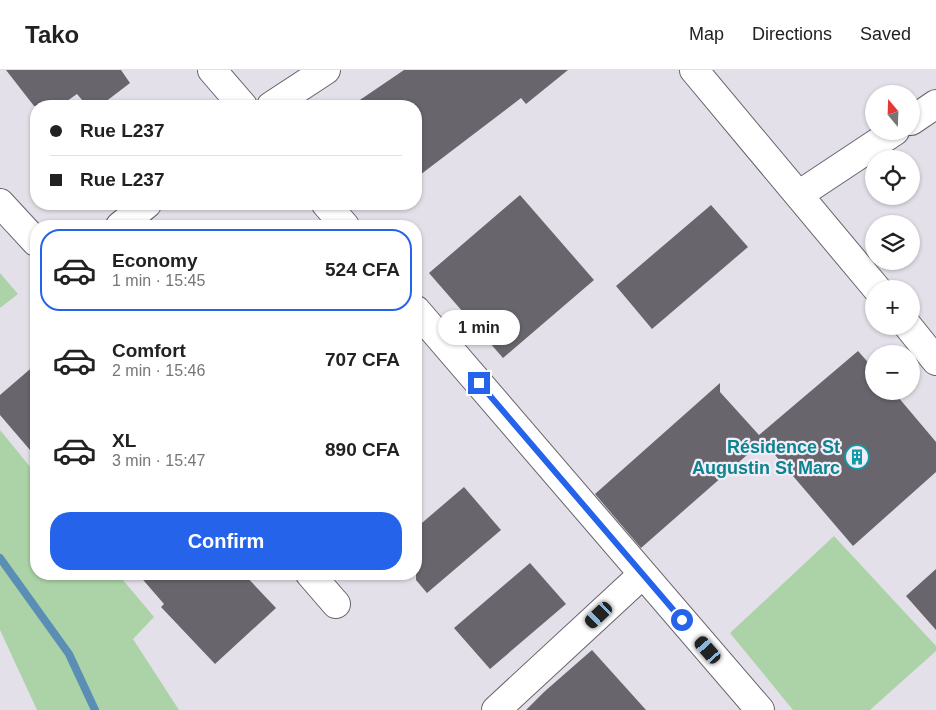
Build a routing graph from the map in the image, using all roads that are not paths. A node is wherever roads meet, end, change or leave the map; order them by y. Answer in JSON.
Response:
{"nodes":[{"id":1,"x":212,"y":70,"type":"edge"},
{"id":2,"x":326,"y":70,"type":"edge"},
{"id":3,"x":694,"y":70,"type":"edge"},
{"id":4,"x":238,"y":100,"type":"edge"},
{"id":5,"x":280,"y":100,"type":"edge"},
{"id":6,"x":936,"y":104,"type":"edge"},
{"id":7,"x":920,"y":114,"type":"edge"},
{"id":8,"x":881,"y":140,"type":"edge"},
{"id":9,"x":800,"y":194,"type":"junction"},
{"id":10,"x":0,"y":203,"type":"edge"},
{"id":11,"x":140,"y":210,"type":"edge"},
{"id":12,"x":331,"y":210,"type":"edge"},
{"id":13,"x":128,"y":220,"type":"edge"},
{"id":14,"x":340,"y":220,"type":"edge"},
{"id":15,"x":30,"y":236,"type":"edge"},
{"id":16,"x":870,"y":280,"type":"edge"},
{"id":17,"x":422,"y":317,"type":"edge"},
{"id":18,"x":915,"y":335,"type":"edge"},
{"id":19,"x":936,"y":361,"type":"edge"},
{"id":20,"x":643,"y":574,"type":"junction"},
{"id":21,"x":315,"y":580,"type":"edge"},
{"id":22,"x":336,"y":604,"type":"dead end"},
{"id":23,"x":496,"y":710,"type":"edge"},
{"id":24,"x":760,"y":710,"type":"edge"}],
"edges":[{"from":1,"to":4,"type":"street"},
{"from":2,"to":5,"type":"street"},
{"from":3,"to":9,"type":"street"},
{"from":6,"to":7,"type":"street"},
{"from":8,"to":9,"type":"street"},
{"from":9,"to":16,"type":"street"},
{"from":10,"to":15,"type":"street"},
{"from":11,"to":13,"type":"street"},
{"from":12,"to":14,"type":"street"},
{"from":17,"to":20,"type":"street"},
{"from":18,"to":19,"type":"street"},
{"from":20,"to":23,"type":"street"},
{"from":20,"to":24,"type":"street"},
{"from":21,"to":22,"type":"street"}]}
